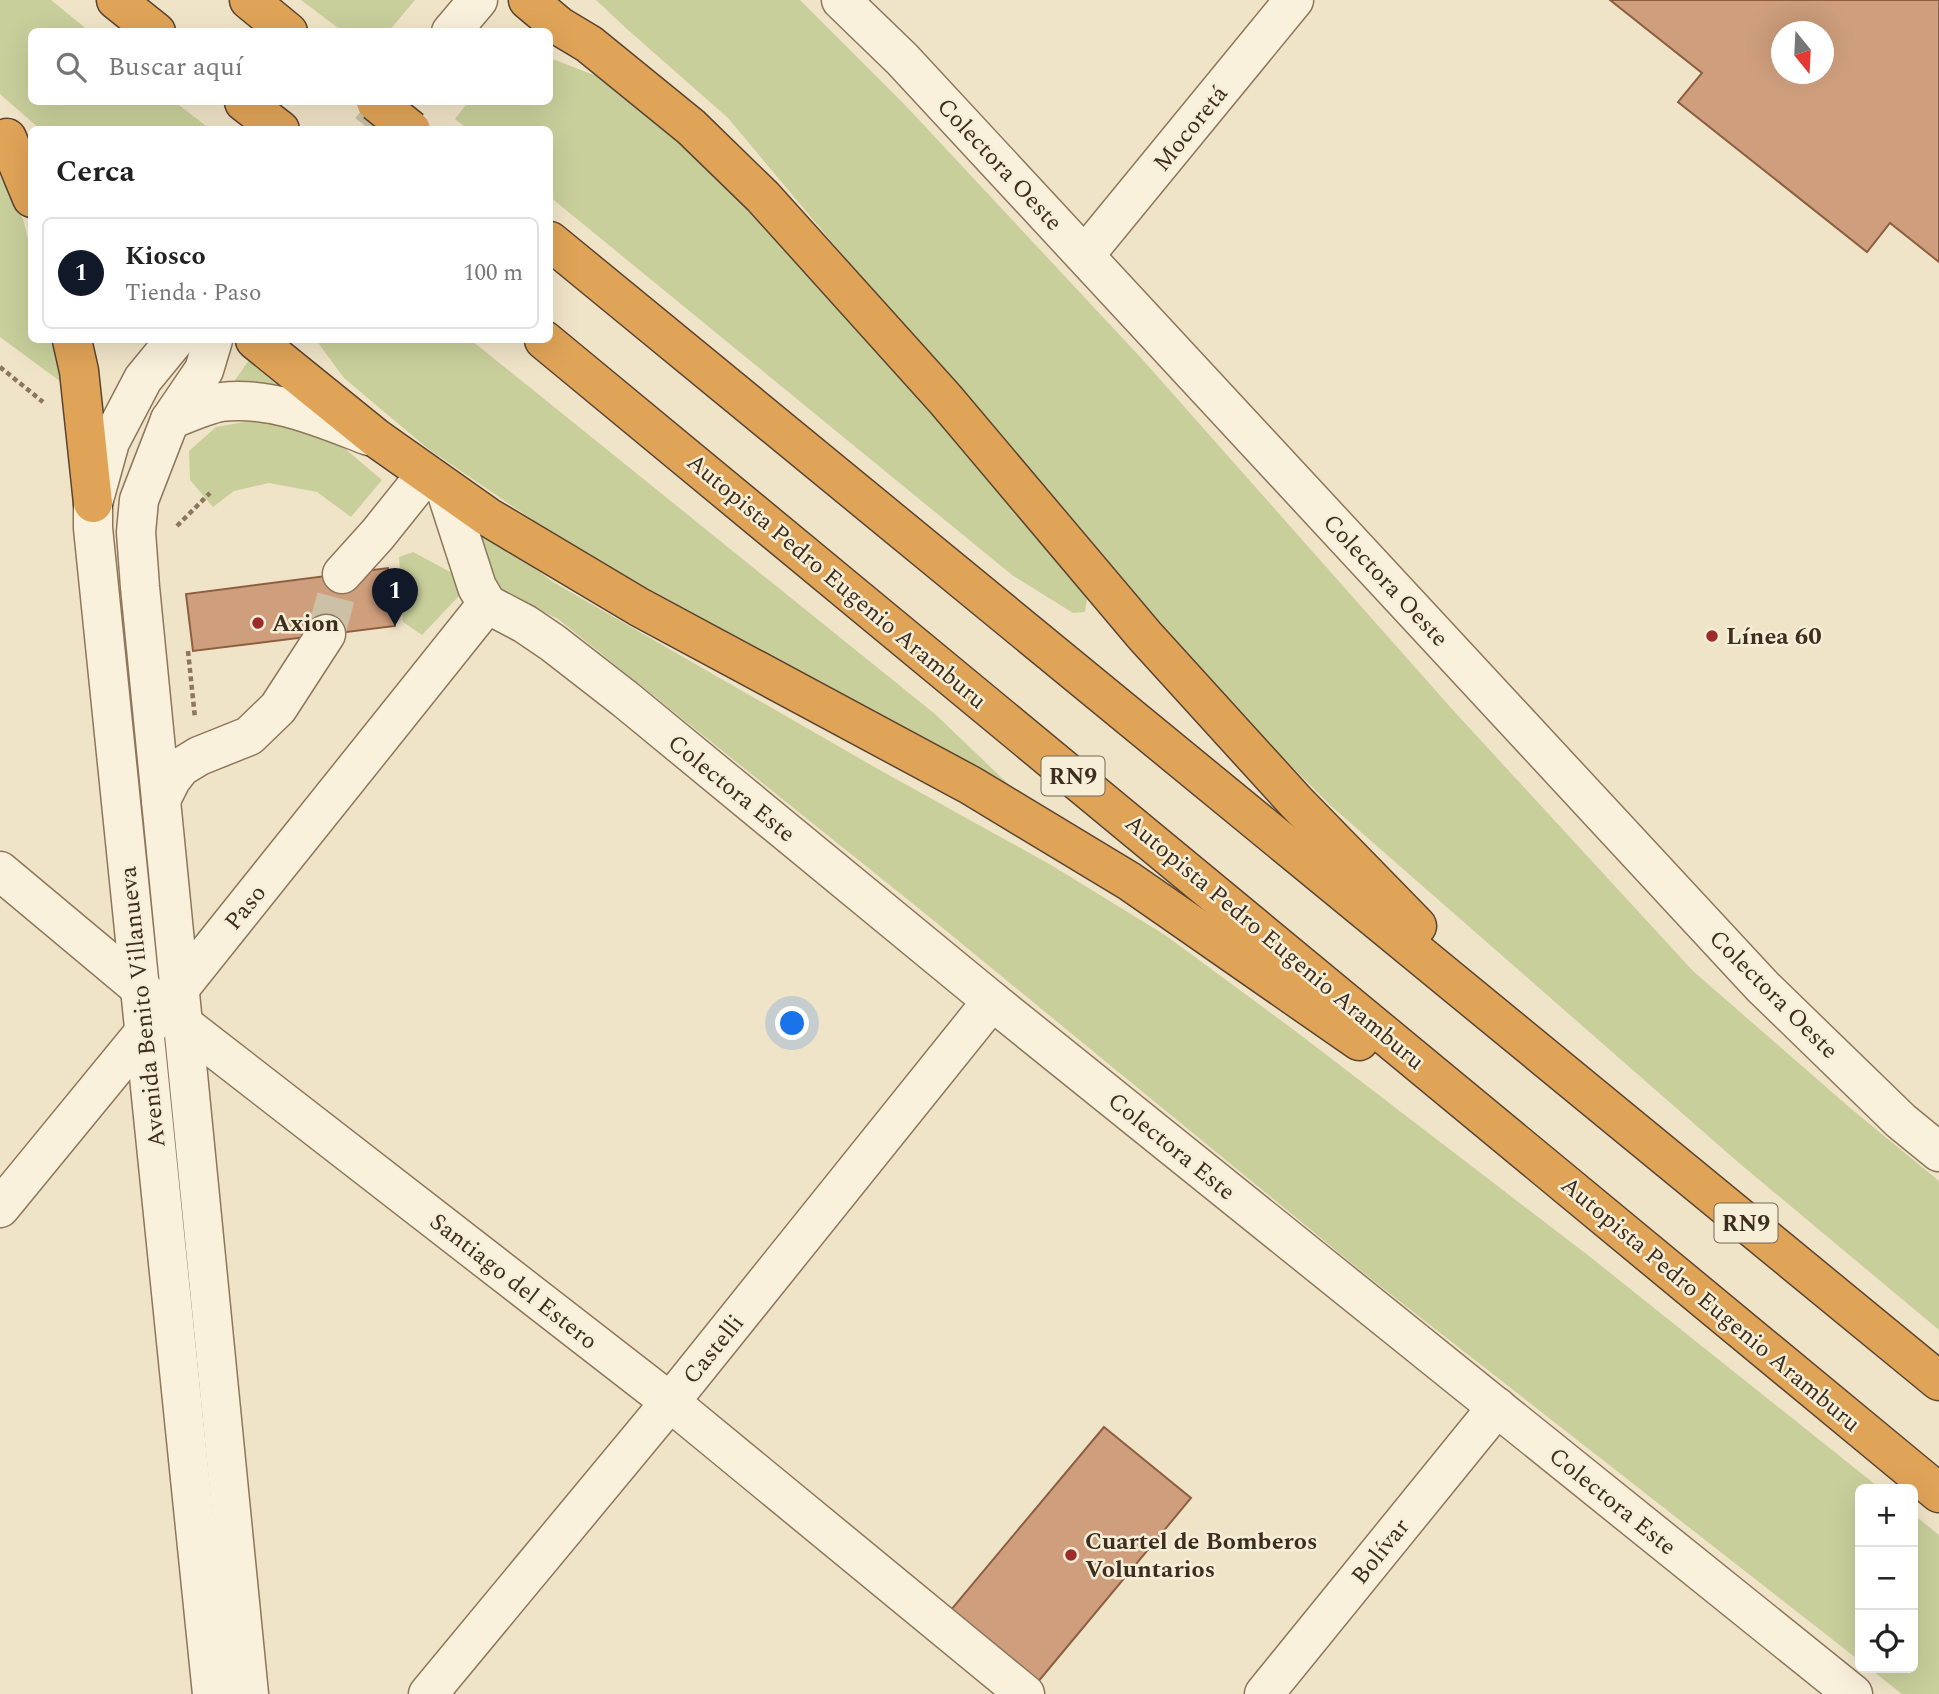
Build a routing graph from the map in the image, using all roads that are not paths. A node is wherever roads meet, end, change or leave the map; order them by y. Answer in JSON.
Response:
{"nodes":[{"id":1,"x":116,"y":0,"type":"edge"},
{"id":2,"x":478,"y":0,"type":"edge"},
{"id":3,"x":528,"y":0,"type":"edge"},
{"id":4,"x":841,"y":0,"type":"edge"},
{"id":5,"x":1294,"y":0,"type":"edge"},
{"id":6,"x":151,"y":28,"type":"edge"},
{"id":7,"x":455,"y":28,"type":"edge"},
{"id":8,"x":248,"y":105,"type":"edge"},
{"id":9,"x":380,"y":105,"type":"edge"},
{"id":10,"x":275,"y":126,"type":"edge"},
{"id":11,"x":406,"y":126,"type":"edge"},
{"id":12,"x":13,"y":142,"type":"edge"},
{"id":13,"x":28,"y":186,"type":"edge"},
{"id":14,"x":553,"y":242,"type":"edge"},
{"id":15,"x":1085,"y":255,"type":"junction"},
{"id":16,"x":73,"y":343,"type":"edge"},
{"id":17,"x":172,"y":343,"type":"edge"},
{"id":18,"x":212,"y":343,"type":"edge"},
{"id":19,"x":259,"y":343,"type":"edge"},
{"id":20,"x":548,"y":343,"type":"edge"},
{"id":21,"x":170,"y":420,"type":"junction"},
{"id":22,"x":376,"y":438,"type":"junction"},
{"id":23,"x":435,"y":481,"type":"junction"},
{"id":24,"x":93,"y":503,"type":"junction"},
{"id":25,"x":342,"y":574,"type":"tunnel mouth"},
{"id":26,"x":487,"y":604,"type":"junction"},
{"id":27,"x":326,"y":634,"type":"tunnel mouth"},
{"id":28,"x":161,"y":800,"type":"junction"},
{"id":29,"x":0,"y":871,"type":"edge"},
{"id":30,"x":992,"y":1001,"type":"junction"},
{"id":31,"x":162,"y":1008,"type":"junction"},
{"id":32,"x":1553,"y":1065,"type":"junction"},
{"id":33,"x":1939,"y":1152,"type":"edge"},
{"id":34,"x":0,"y":1208,"type":"edge"},
{"id":35,"x":1602,"y":1213,"type":"junction"},
{"id":36,"x":1939,"y":1381,"type":"edge"},
{"id":37,"x":670,"y":1402,"type":"junction"},
{"id":38,"x":1497,"y":1407,"type":"junction"},
{"id":39,"x":1939,"y":1493,"type":"edge"},
{"id":40,"x":212,"y":1694,"type":"edge"},
{"id":41,"x":250,"y":1694,"type":"edge"},
{"id":42,"x":428,"y":1694,"type":"edge"},
{"id":43,"x":1025,"y":1694,"type":"edge"},
{"id":44,"x":1264,"y":1694,"type":"edge"},
{"id":45,"x":1853,"y":1694,"type":"edge"}],
"edges":[{"from":1,"to":6,"type":"highway"},
{"from":2,"to":7,"type":"street"},
{"from":3,"to":32,"type":"highway"},
{"from":4,"to":15,"type":"street","name":"Colectora Oeste"},
{"from":5,"to":15,"type":"street","name":"Mocoretá"},
{"from":8,"to":10,"type":"highway"},
{"from":9,"to":11,"type":"highway","bridge":true},
{"from":12,"to":13,"type":"highway"},
{"from":14,"to":32,"type":"highway","number":"RN9"},
{"from":15,"to":33,"type":"street","name":"Colectora Oeste"},
{"from":16,"to":24,"type":"highway"},
{"from":17,"to":24,"type":"street","name":"Avenida Benito Villanueva"},
{"from":18,"to":21,"type":"street","name":"Avenida Benito Villanueva"},
{"from":19,"to":22,"type":"highway"},
{"from":20,"to":35,"type":"highway","name":"Autopista Pedro Eugenio Aramburu","number":"RN9"},
{"from":21,"to":22,"type":"street"},
{"from":21,"to":28,"type":"street","name":"Avenida Benito Villanueva"},
{"from":22,"to":23,"type":"highway"},
{"from":23,"to":25,"type":"street"},
{"from":23,"to":26,"type":"street"},
{"from":23,"to":35,"type":"highway"},
{"from":24,"to":31,"type":"street","name":"Avenida Benito Villanueva"},
{"from":26,"to":30,"type":"street","name":"Colectora Este"},
{"from":26,"to":31,"type":"street","name":"Paso"},
{"from":27,"to":28,"type":"street"},
{"from":28,"to":31,"type":"street","name":"Avenida Benito Villanueva"},
{"from":29,"to":31,"type":"street","name":"Santiago del Estero"},
{"from":30,"to":37,"type":"street","name":"Castelli"},
{"from":30,"to":38,"type":"street","name":"Colectora Este"},
{"from":31,"to":34,"type":"street","name":"Paso"},
{"from":31,"to":37,"type":"street","name":"Santiago del Estero"},
{"from":31,"to":40,"type":"street","name":"Avenida Benito Villanueva"},
{"from":31,"to":41,"type":"street","name":"Avenida Benito Villanueva"},
{"from":32,"to":36,"type":"highway","number":"RN9"},
{"from":35,"to":39,"type":"highway","name":"Autopista Pedro Eugenio Aramburu","number":"RN9"},
{"from":37,"to":42,"type":"street","name":"Castelli"},
{"from":37,"to":43,"type":"street","name":"Santiago del Estero"},
{"from":38,"to":44,"type":"street","name":"Bolívar"},
{"from":38,"to":45,"type":"street","name":"Colectora Este"}]}
